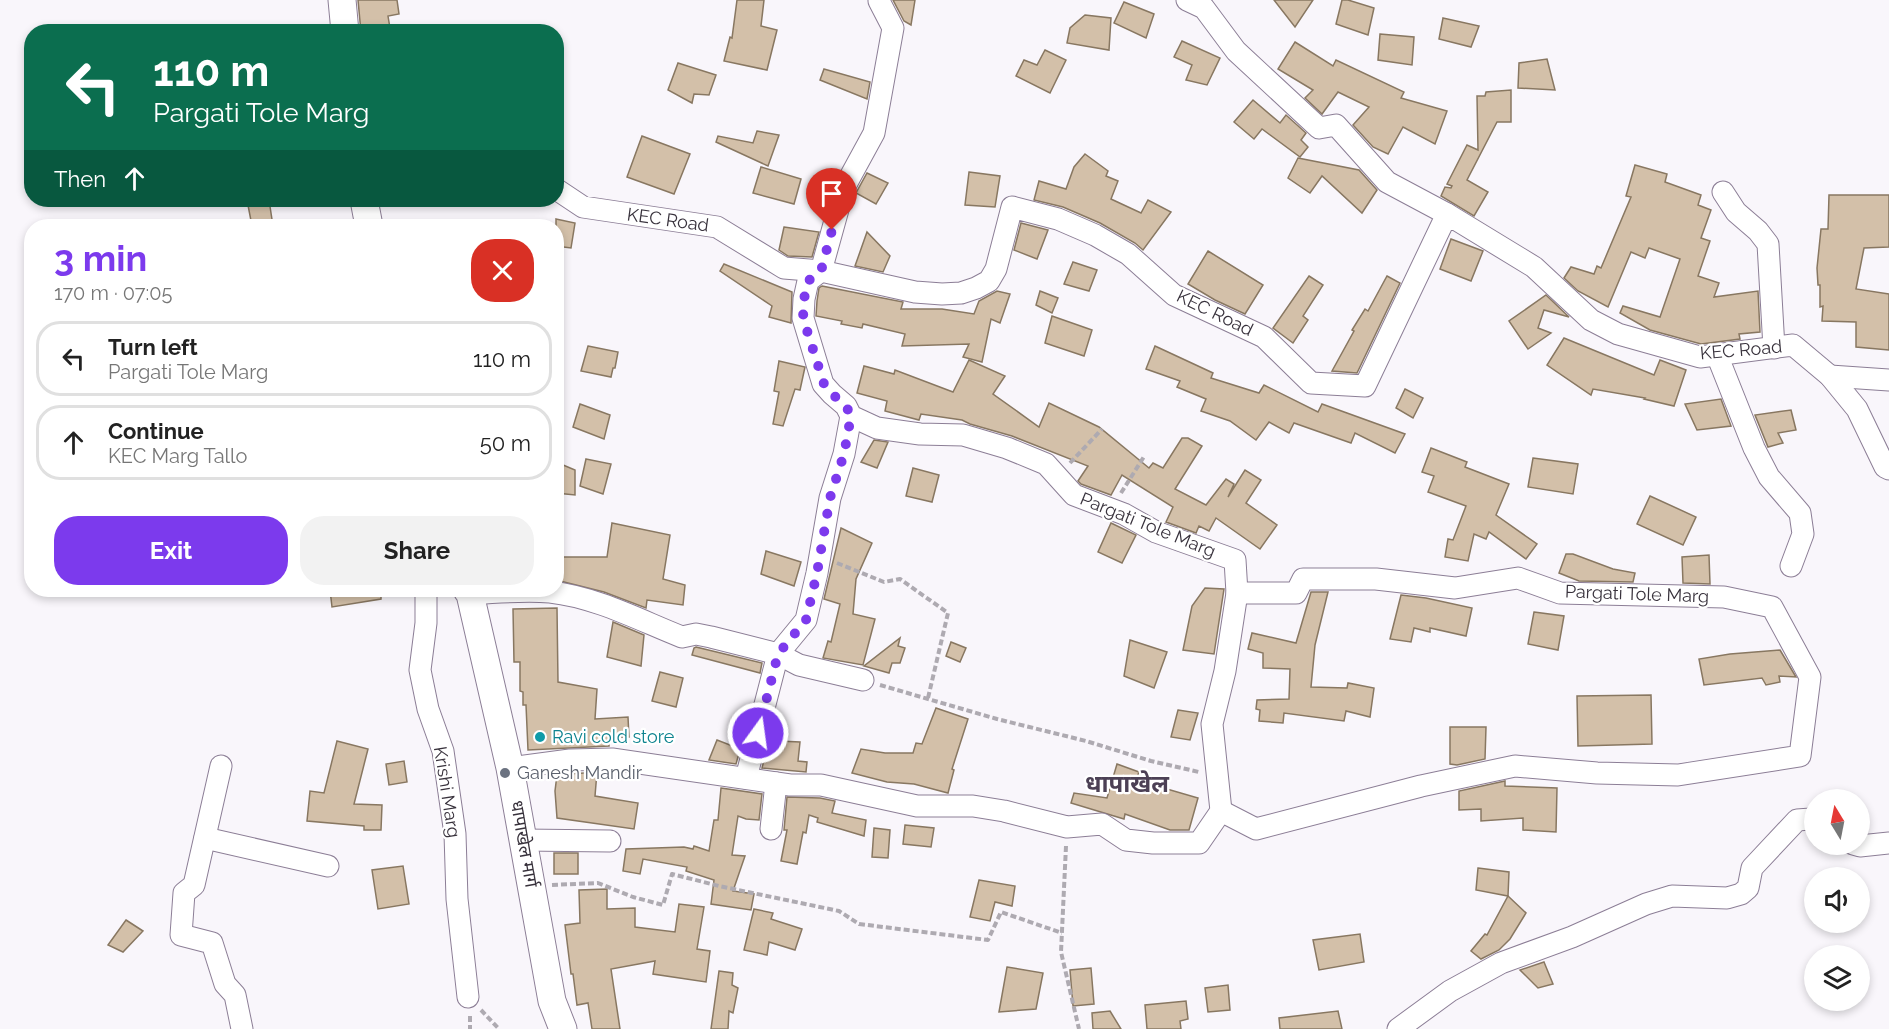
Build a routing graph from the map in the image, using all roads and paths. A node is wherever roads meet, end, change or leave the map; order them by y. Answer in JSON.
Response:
{"nodes":[{"id":1,"x":342,"y":0,"type":"edge"},
{"id":2,"x":878,"y":0,"type":"edge"},
{"id":3,"x":1187,"y":0,"type":"edge"},
{"id":4,"x":344,"y":24,"type":"edge"},
{"id":5,"x":1723,"y":192,"type":"dead end"},
{"id":6,"x":564,"y":194,"type":"edge"},
{"id":7,"x":1447,"y":214,"type":"junction"},
{"id":8,"x":821,"y":271,"type":"junction"},
{"id":9,"x":1774,"y":348,"type":"junction"},
{"id":10,"x":1717,"y":355,"type":"junction"},
{"id":11,"x":1830,"y":376,"type":"junction"},
{"id":12,"x":1889,"y":380,"type":"edge"},
{"id":13,"x":851,"y":416,"type":"junction"},
{"id":14,"x":1102,"y":429,"type":"dead end"},
{"id":15,"x":1145,"y":455,"type":"dead end"},
{"id":16,"x":1889,"y":469,"type":"edge"},
{"id":17,"x":1057,"y":476,"type":"junction"},
{"id":18,"x":1111,"y":509,"type":"junction"},
{"id":19,"x":820,"y":555,"type":"junction"},
{"id":20,"x":1791,"y":566,"type":"dead end"},
{"id":21,"x":1237,"y":593,"type":"junction"},
{"id":22,"x":564,"y":595,"type":"edge"},
{"id":23,"x":426,"y":597,"type":"edge"},
{"id":24,"x":470,"y":597,"type":"edge"},
{"id":25,"x":778,"y":654,"type":"junction"},
{"id":26,"x":863,"y":680,"type":"joint"},
{"id":27,"x":928,"y":698,"type":"junction"},
{"id":28,"x":221,"y":766,"type":"dead end"},
{"id":29,"x":510,"y":768,"type":"junction"},
{"id":30,"x":1217,"y":777,"type":"junction"},
{"id":31,"x":746,"y":778,"type":"junction"},
{"id":32,"x":776,"y":783,"type":"junction"},
{"id":33,"x":1221,"y":812,"type":"junction"},
{"id":34,"x":1804,"y":820,"type":"edge"},
{"id":35,"x":1067,"y":827,"type":"junction"},
{"id":36,"x":771,"y":829,"type":"dead end"},
{"id":37,"x":205,"y":838,"type":"junction"},
{"id":38,"x":523,"y":840,"type":"junction"},
{"id":39,"x":610,"y":841,"type":"dead end"},
{"id":40,"x":1889,"y":843,"type":"edge"},
{"id":41,"x":1870,"y":845,"type":"edge"},
{"id":42,"x":328,"y":866,"type":"dead end"},
{"id":43,"x":531,"y":886,"type":"junction"},
{"id":44,"x":1062,"y":933,"type":"junction"},
{"id":45,"x":468,"y":997,"type":"dead end"},
{"id":46,"x":242,"y":1029,"type":"edge"},
{"id":47,"x":563,"y":1029,"type":"edge"},
{"id":48,"x":1080,"y":1029,"type":"edge"},
{"id":49,"x":1398,"y":1029,"type":"edge"}],
"edges":[{"from":1,"to":4,"type":"main road"},
{"from":2,"to":8,"type":"street","name":"Pargati Tole Marg"},
{"from":3,"to":7,"type":"street"},
{"from":5,"to":9,"type":"street"},
{"from":6,"to":8,"type":"street","name":"KEC Road"},
{"from":7,"to":8,"type":"street","name":"KEC Road"},
{"from":7,"to":10,"type":"street","name":"KEC Road"},
{"from":8,"to":13,"type":"street","name":"Pargati Tole Marg"},
{"from":9,"to":10,"type":"street","name":"KEC Road"},
{"from":9,"to":11,"type":"street","name":"KEC Road"},
{"from":10,"to":20,"type":"street"},
{"from":11,"to":12,"type":"street"},
{"from":11,"to":16,"type":"street","name":"KEC Road"},
{"from":13,"to":17,"type":"street","name":"Pargati Tole Marg"},
{"from":13,"to":19,"type":"street"},
{"from":14,"to":17,"type":"path"},
{"from":15,"to":18,"type":"path"},
{"from":17,"to":18,"type":"street","name":"Pargati Tole Marg"},
{"from":18,"to":21,"type":"street","name":"Pargati Tole Marg"},
{"from":19,"to":25,"type":"street"},
{"from":19,"to":27,"type":"path"},
{"from":21,"to":30,"type":"street"},
{"from":21,"to":33,"type":"street","name":"Pargati Tole Marg"},
{"from":22,"to":25,"type":"street"},
{"from":23,"to":45,"type":"street","name":"Krishi Marg"},
{"from":24,"to":29,"type":"main road","name":"धापाखेल मार्ग"},
{"from":25,"to":26,"type":"street"},
{"from":25,"to":31,"type":"street"},
{"from":26,"to":27,"type":"path"},
{"from":27,"to":30,"type":"path"},
{"from":28,"to":37,"type":"street"},
{"from":29,"to":31,"type":"street"},
{"from":29,"to":38,"type":"main road","name":"धापाखेल मार्ग"},
{"from":30,"to":33,"type":"street"},
{"from":31,"to":32,"type":"street"},
{"from":32,"to":35,"type":"street"},
{"from":32,"to":36,"type":"street"},
{"from":33,"to":35,"type":"street"},
{"from":34,"to":49,"type":"street"},
{"from":35,"to":44,"type":"path"},
{"from":37,"to":42,"type":"street"},
{"from":37,"to":46,"type":"street"},
{"from":38,"to":39,"type":"street"},
{"from":38,"to":43,"type":"main road","name":"धापाखेल मार्ग"},
{"from":40,"to":41,"type":"street"},
{"from":43,"to":44,"type":"path"},
{"from":43,"to":47,"type":"main road","name":"धापाखेल मार्ग"},
{"from":44,"to":48,"type":"path"}]}
